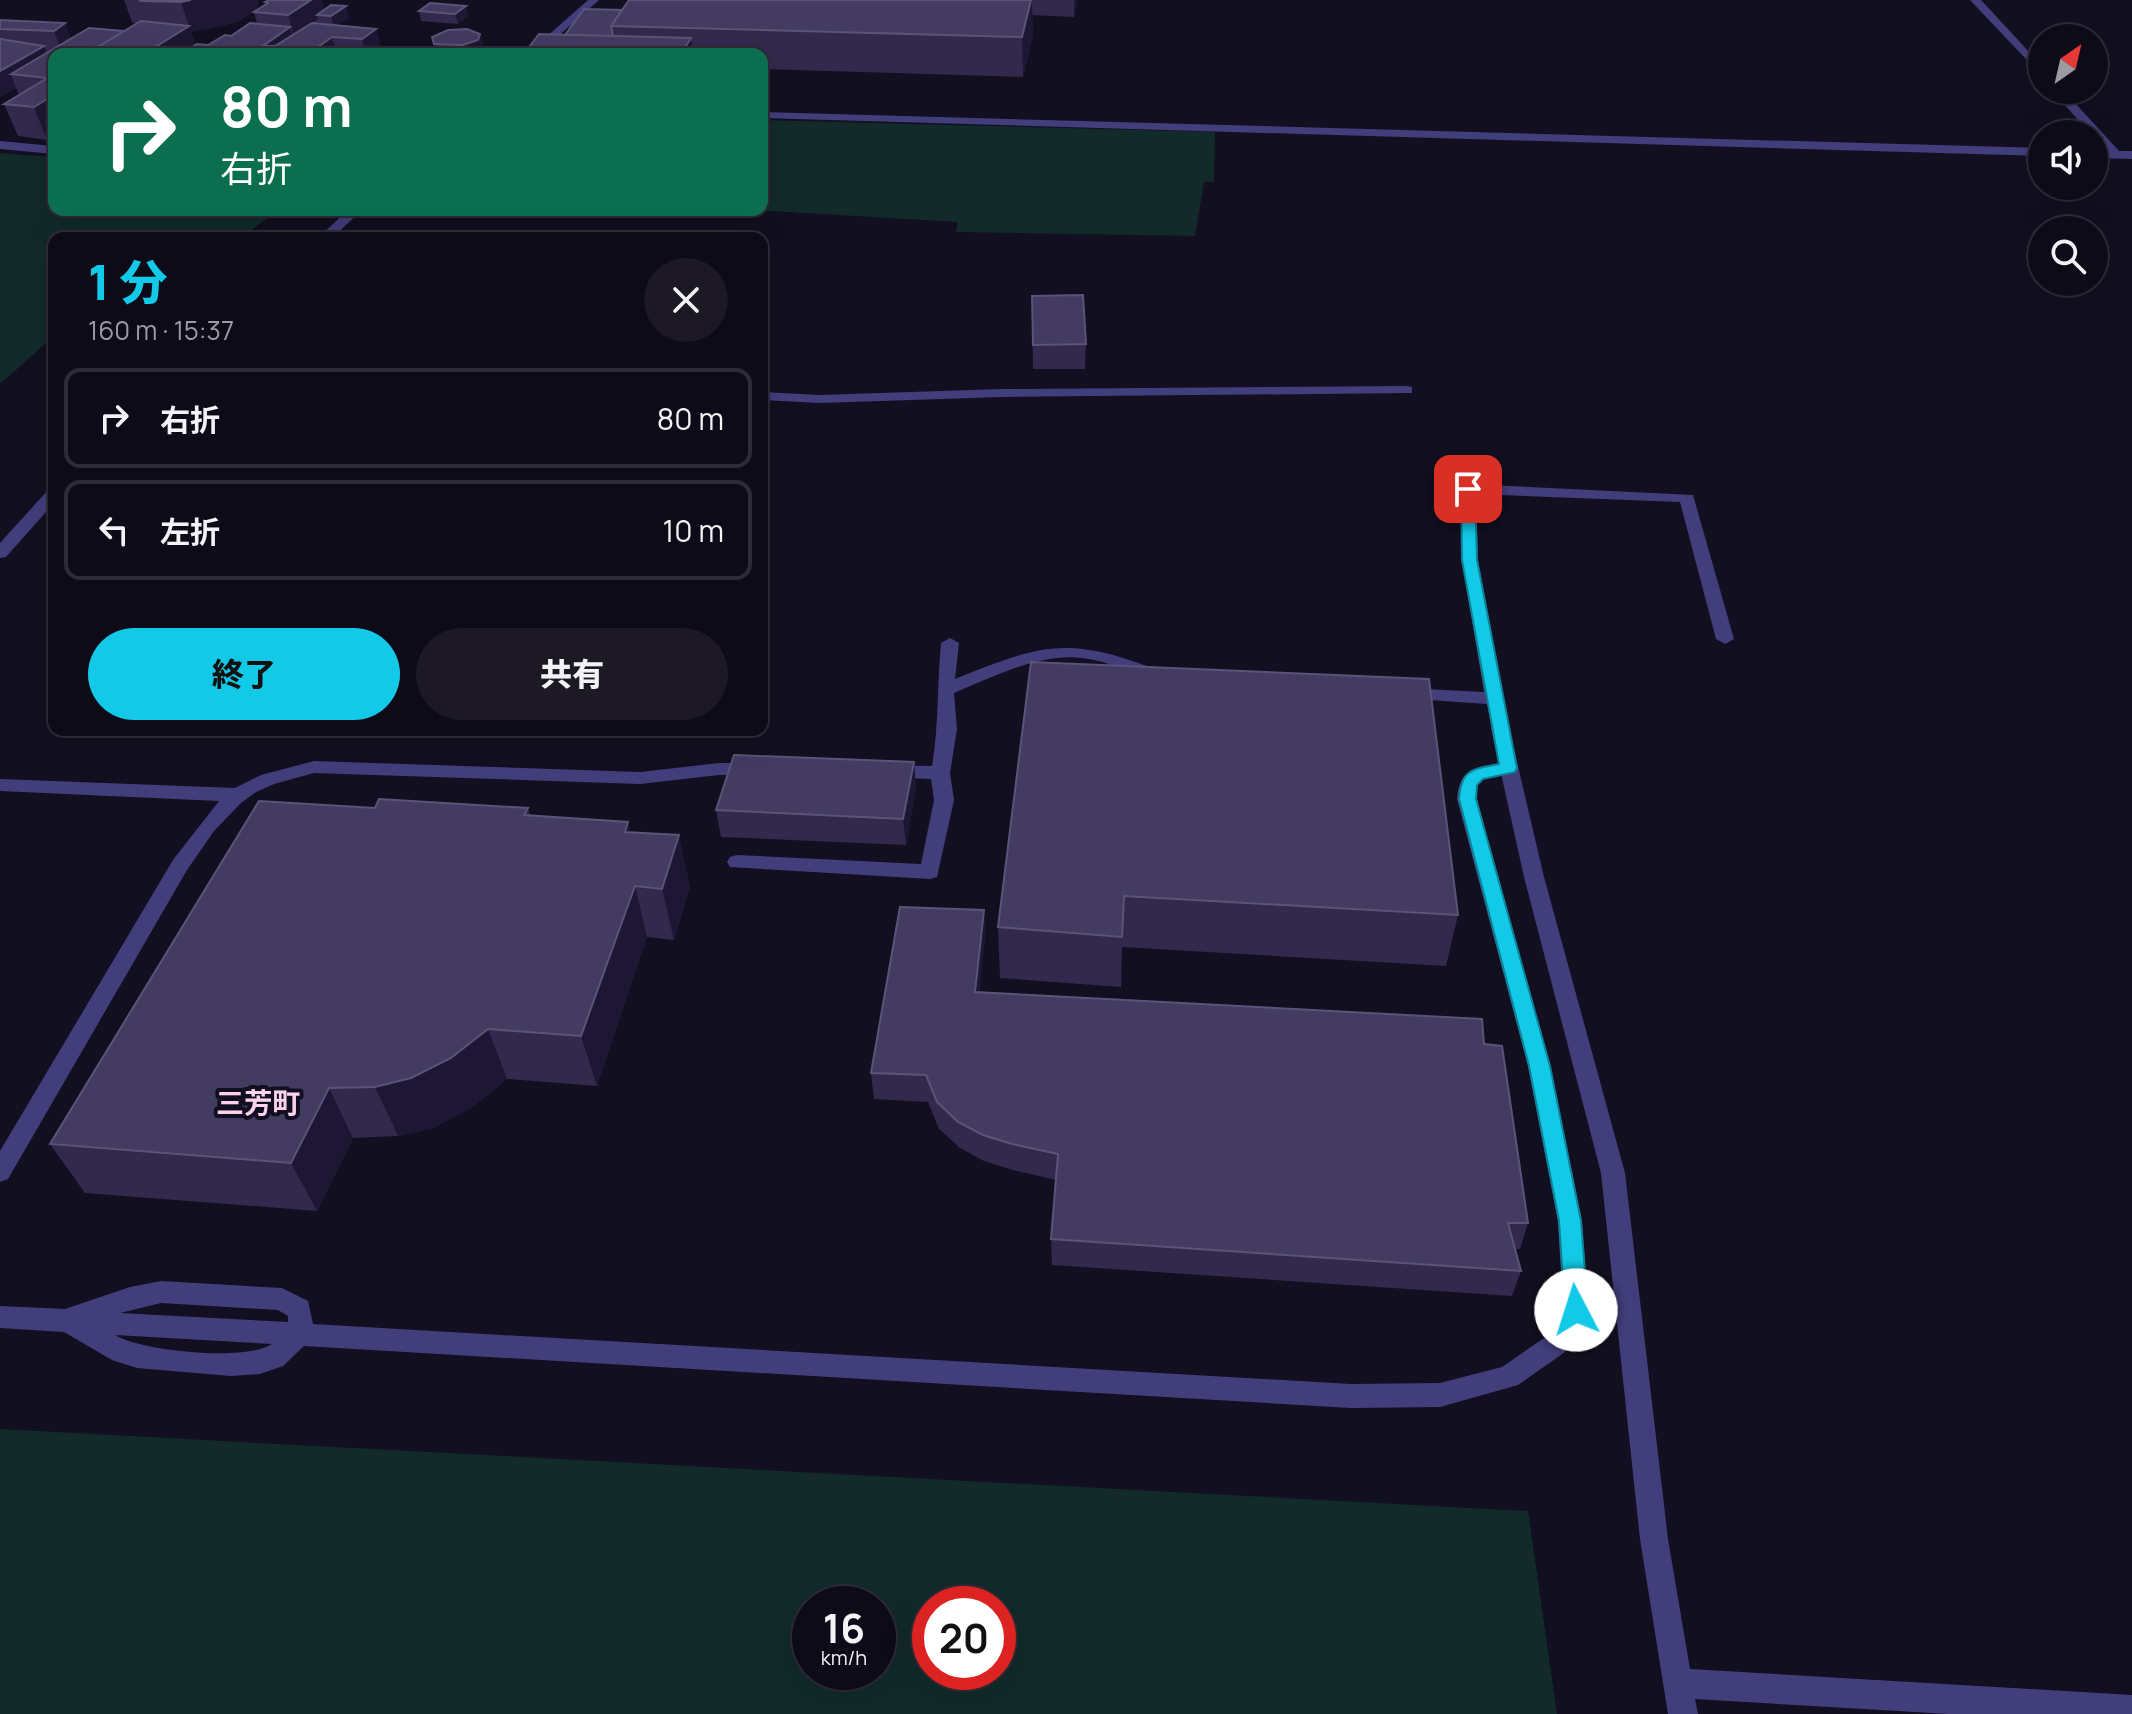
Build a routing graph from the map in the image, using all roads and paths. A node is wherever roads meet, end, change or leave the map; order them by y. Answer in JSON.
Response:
{"nodes":[{"id":1,"x":594,"y":0,"type":"edge"},
{"id":2,"x":1975,"y":0,"type":"edge"},
{"id":3,"x":539,"y":48,"type":"edge"},
{"id":4,"x":2028,"y":58,"type":"edge"},
{"id":5,"x":2070,"y":104,"type":"edge"},
{"id":6,"x":768,"y":115,"type":"edge"},
{"id":7,"x":0,"y":145,"type":"edge"},
{"id":8,"x":48,"y":149,"type":"edge"},
{"id":9,"x":2028,"y":152,"type":"edge"},
{"id":10,"x":2108,"y":155,"type":"edge"},
{"id":11,"x":2116,"y":155,"type":"junction"},
{"id":12,"x":2132,"y":155,"type":"edge"},
{"id":13,"x":349,"y":216,"type":"edge"},
{"id":14,"x":331,"y":232,"type":"edge"},
{"id":15,"x":1407,"y":390,"type":"dead end"},
{"id":16,"x":768,"y":396,"type":"edge"},
{"id":17,"x":48,"y":500,"type":"edge"},
{"id":18,"x":0,"y":553,"type":"edge"},
{"id":19,"x":1725,"y":639,"type":"dead end"},
{"id":20,"x":950,"y":643,"type":"dead end"},
{"id":21,"x":1178,"y":680,"type":"edge"},
{"id":22,"x":945,"y":690,"type":"junction"},
{"id":23,"x":1387,"y":693,"type":"edge"},
{"id":24,"x":1493,"y":698,"type":"junction"},
{"id":25,"x":774,"y":768,"type":"edge"},
{"id":26,"x":1509,"y":768,"type":"junction"},
{"id":27,"x":864,"y":771,"type":"edge"},
{"id":28,"x":940,"y":773,"type":"junction"},
{"id":29,"x":0,"y":785,"type":"edge"},
{"id":30,"x":239,"y":795,"type":"junction"},
{"id":31,"x":737,"y":862,"type":"dead end"},
{"id":32,"x":0,"y":1172,"type":"edge"},
{"id":33,"x":0,"y":1317,"type":"edge"},
{"id":34,"x":1676,"y":1683,"type":"junction"},
{"id":35,"x":2132,"y":1710,"type":"edge"},
{"id":36,"x":1683,"y":1714,"type":"edge"}],
"edges":[{"from":1,"to":3,"type":"street"},
{"from":2,"to":4,"type":"street"},
{"from":5,"to":11,"type":"street"},
{"from":6,"to":9,"type":"street"},
{"from":7,"to":8,"type":"street"},
{"from":10,"to":11,"type":"street"},
{"from":11,"to":12,"type":"street"},
{"from":13,"to":14,"type":"street"},
{"from":15,"to":16,"type":"street"},
{"from":17,"to":18,"type":"street"},
{"from":19,"to":24,"type":"street"},
{"from":20,"to":22,"type":"street"},
{"from":21,"to":22,"type":"street"},
{"from":22,"to":28,"type":"street"},
{"from":23,"to":24,"type":"street"},
{"from":24,"to":26,"type":"street"},
{"from":25,"to":30,"type":"street"},
{"from":26,"to":33,"type":"street"},
{"from":26,"to":34,"type":"street"},
{"from":27,"to":28,"type":"street"},
{"from":28,"to":31,"type":"street"},
{"from":29,"to":30,"type":"street"},
{"from":30,"to":32,"type":"street"},
{"from":34,"to":35,"type":"street"},
{"from":34,"to":36,"type":"street"}]}
